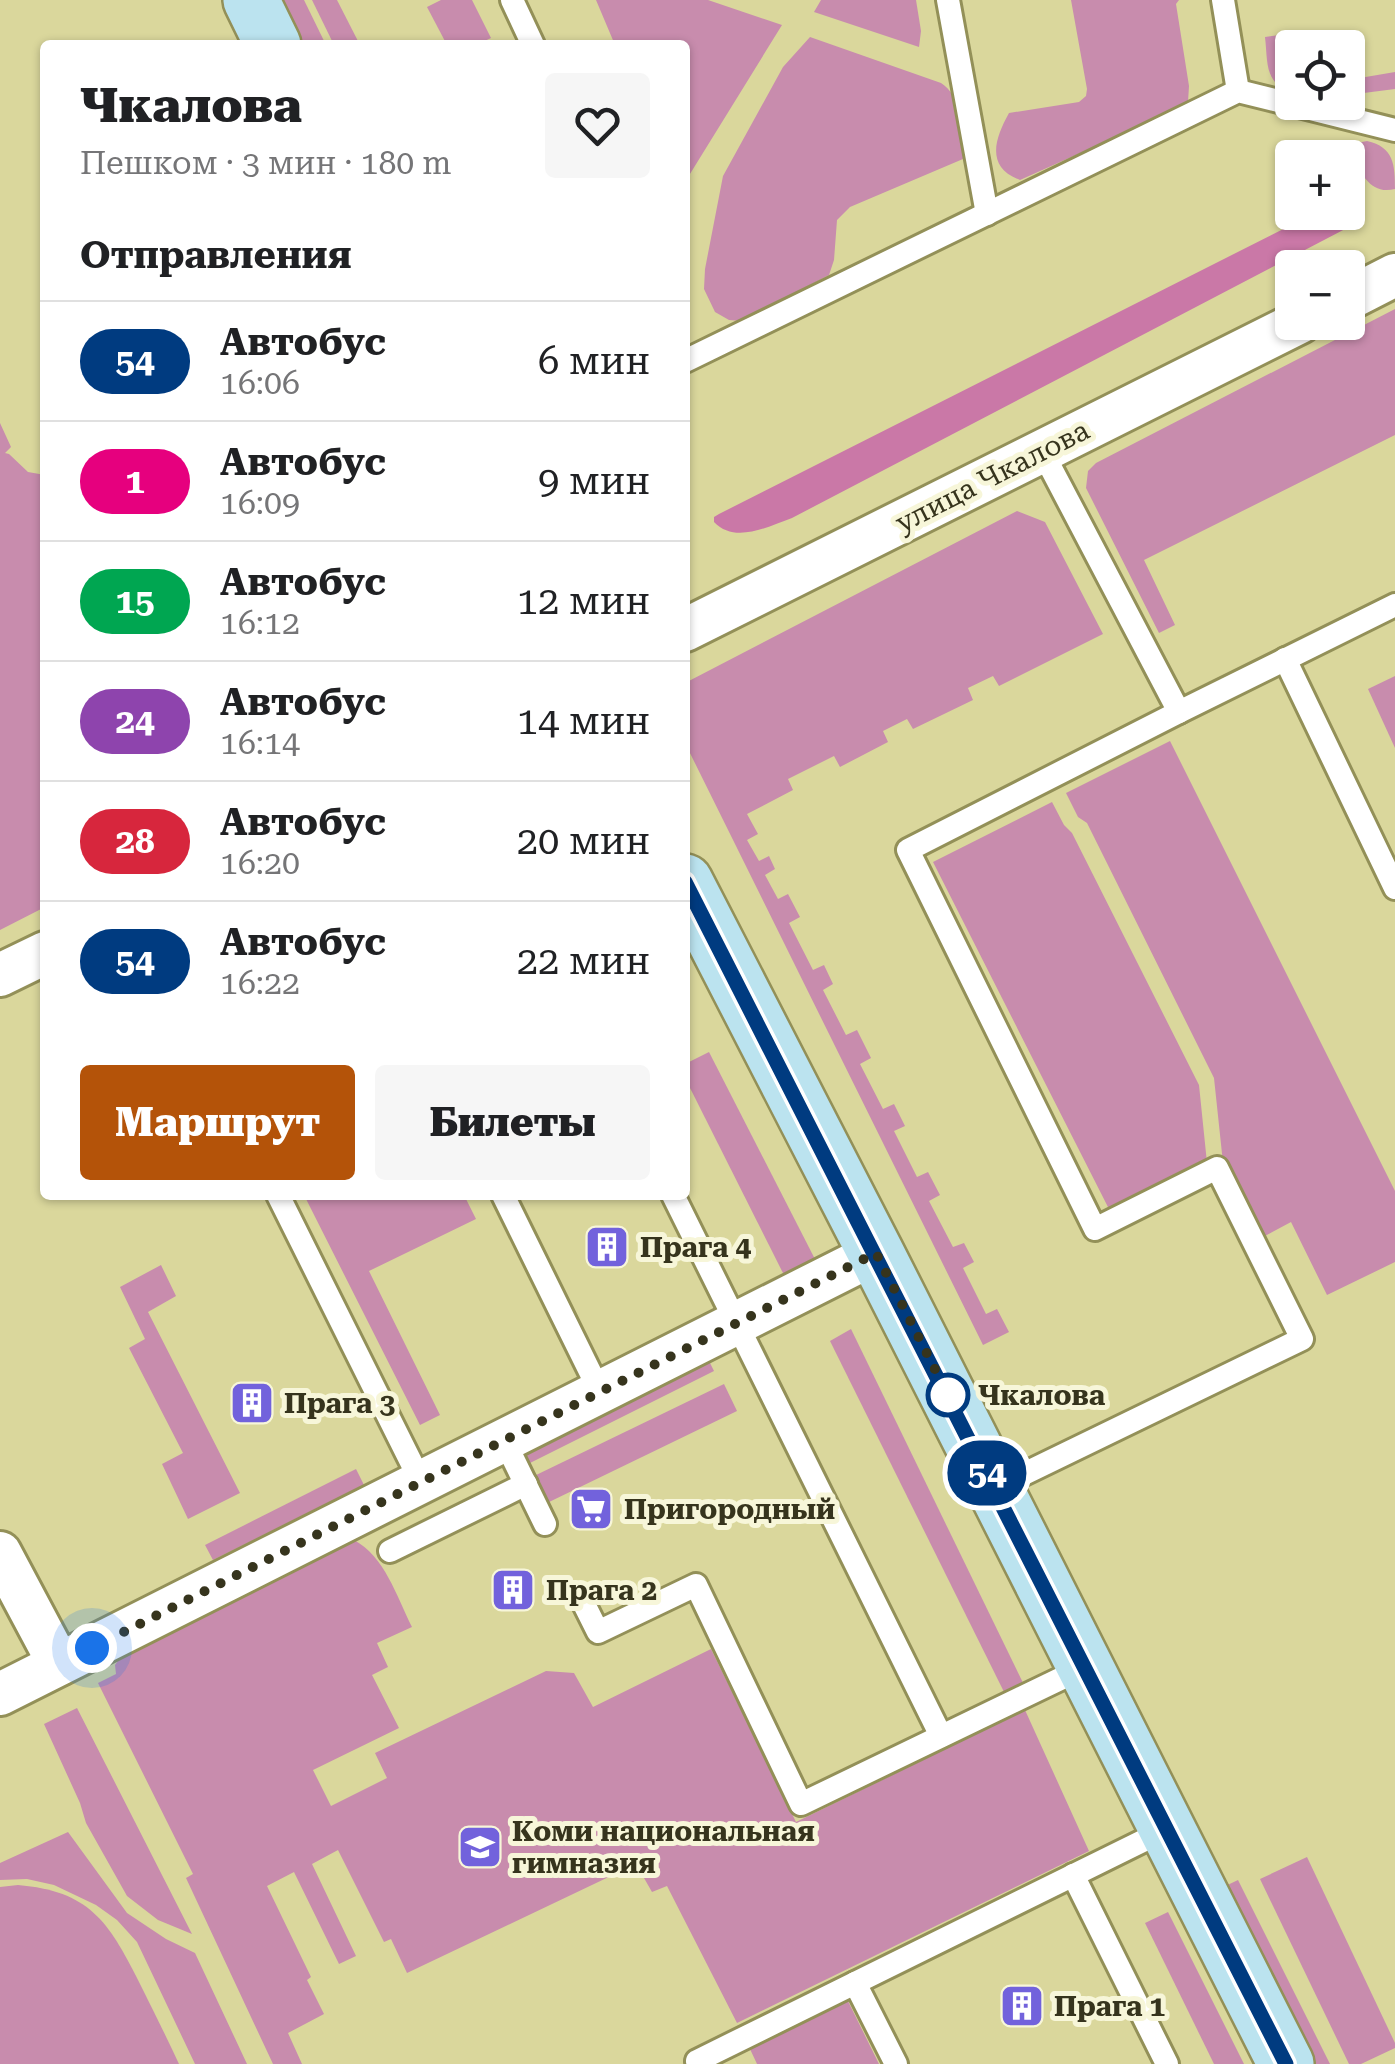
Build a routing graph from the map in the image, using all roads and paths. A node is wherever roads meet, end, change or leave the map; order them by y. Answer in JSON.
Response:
{"nodes":[{"id":1,"x":251,"y":0,"type":"edge"},
{"id":2,"x":512,"y":0,"type":"edge"},
{"id":3,"x":948,"y":0,"type":"edge"},
{"id":4,"x":1223,"y":0,"type":"edge"},
{"id":5,"x":271,"y":40,"type":"edge"},
{"id":6,"x":531,"y":40,"type":"edge"},
{"id":7,"x":1238,"y":91,"type":"junction"},
{"id":8,"x":1395,"y":130,"type":"edge"},
{"id":9,"x":987,"y":214,"type":"junction"},
{"id":10,"x":1395,"y":275,"type":"edge"},
{"id":11,"x":1365,"y":290,"type":"edge"},
{"id":12,"x":1275,"y":334,"type":"edge"},
{"id":13,"x":690,"y":360,"type":"edge"},
{"id":14,"x":1042,"y":451,"type":"junction"},
{"id":15,"x":1395,"y":605,"type":"edge"},
{"id":16,"x":690,"y":627,"type":"edge"},
{"id":17,"x":1285,"y":659,"type":"junction"},
{"id":18,"x":1179,"y":712,"type":"junction"},
{"id":19,"x":1395,"y":888,"type":"edge"},
{"id":20,"x":690,"y":892,"type":"edge"},
{"id":21,"x":40,"y":955,"type":"edge"},
{"id":22,"x":0,"y":976,"type":"edge"},
{"id":23,"x":280,"y":1200,"type":"edge"},
{"id":24,"x":505,"y":1200,"type":"edge"},
{"id":25,"x":675,"y":1200,"type":"edge"},
{"id":26,"x":876,"y":1253,"type":"junction"},
{"id":27,"x":737,"y":1324,"type":"junction"},
{"id":28,"x":600,"y":1392,"type":"junction"},
{"id":29,"x":504,"y":1440,"type":"junction"},
{"id":30,"x":421,"y":1482,"type":"junction"},
{"id":31,"x":526,"y":1484,"type":"junction"},
{"id":32,"x":994,"y":1488,"type":"junction"},
{"id":33,"x":545,"y":1524,"type":"dead end"},
{"id":34,"x":390,"y":1551,"type":"dead end"},
{"id":35,"x":0,"y":1553,"type":"edge"},
{"id":36,"x":581,"y":1598,"type":"dead end"},
{"id":37,"x":59,"y":1664,"type":"junction"},
{"id":38,"x":1085,"y":1667,"type":"junction"},
{"id":39,"x":0,"y":1694,"type":"edge"},
{"id":40,"x":941,"y":1736,"type":"junction"},
{"id":41,"x":1167,"y":1828,"type":"junction"},
{"id":42,"x":1072,"y":1875,"type":"junction"},
{"id":43,"x":855,"y":1984,"type":"junction"},
{"id":44,"x":699,"y":2064,"type":"edge"},
{"id":45,"x":896,"y":2064,"type":"edge"},
{"id":46,"x":1167,"y":2064,"type":"edge"},
{"id":47,"x":1286,"y":2064,"type":"edge"}],
"edges":[{"from":1,"to":5,"type":"street"},
{"from":2,"to":6,"type":"lane"},
{"from":3,"to":9,"type":"lane"},
{"from":4,"to":7,"type":"lane"},
{"from":7,"to":8,"type":"lane"},
{"from":7,"to":9,"type":"lane"},
{"from":9,"to":13,"type":"lane"},
{"from":10,"to":11,"type":"street"},
{"from":12,"to":14,"type":"street","name":"улица Чкалова"},
{"from":14,"to":16,"type":"street","name":"улица Чкалова"},
{"from":14,"to":18,"type":"lane"},
{"from":15,"to":17,"type":"lane"},
{"from":17,"to":18,"type":"lane"},
{"from":17,"to":19,"type":"lane"},
{"from":18,"to":32,"type":"lane"},
{"from":20,"to":26,"type":"street"},
{"from":21,"to":22,"type":"street"},
{"from":23,"to":30,"type":"lane"},
{"from":24,"to":28,"type":"lane"},
{"from":25,"to":27,"type":"lane"},
{"from":26,"to":27,"type":"street"},
{"from":26,"to":32,"type":"street"},
{"from":27,"to":28,"type":"street"},
{"from":27,"to":40,"type":"lane"},
{"from":28,"to":29,"type":"street"},
{"from":29,"to":30,"type":"street"},
{"from":29,"to":31,"type":"lane"},
{"from":30,"to":37,"type":"street"},
{"from":31,"to":33,"type":"lane"},
{"from":31,"to":34,"type":"lane"},
{"from":32,"to":38,"type":"street"},
{"from":35,"to":37,"type":"street"},
{"from":36,"to":40,"type":"lane"},
{"from":37,"to":39,"type":"street"},
{"from":38,"to":40,"type":"lane"},
{"from":38,"to":41,"type":"street"},
{"from":41,"to":42,"type":"lane"},
{"from":41,"to":47,"type":"street"},
{"from":42,"to":43,"type":"lane"},
{"from":42,"to":46,"type":"lane"},
{"from":43,"to":44,"type":"lane"},
{"from":43,"to":45,"type":"lane"}]}
